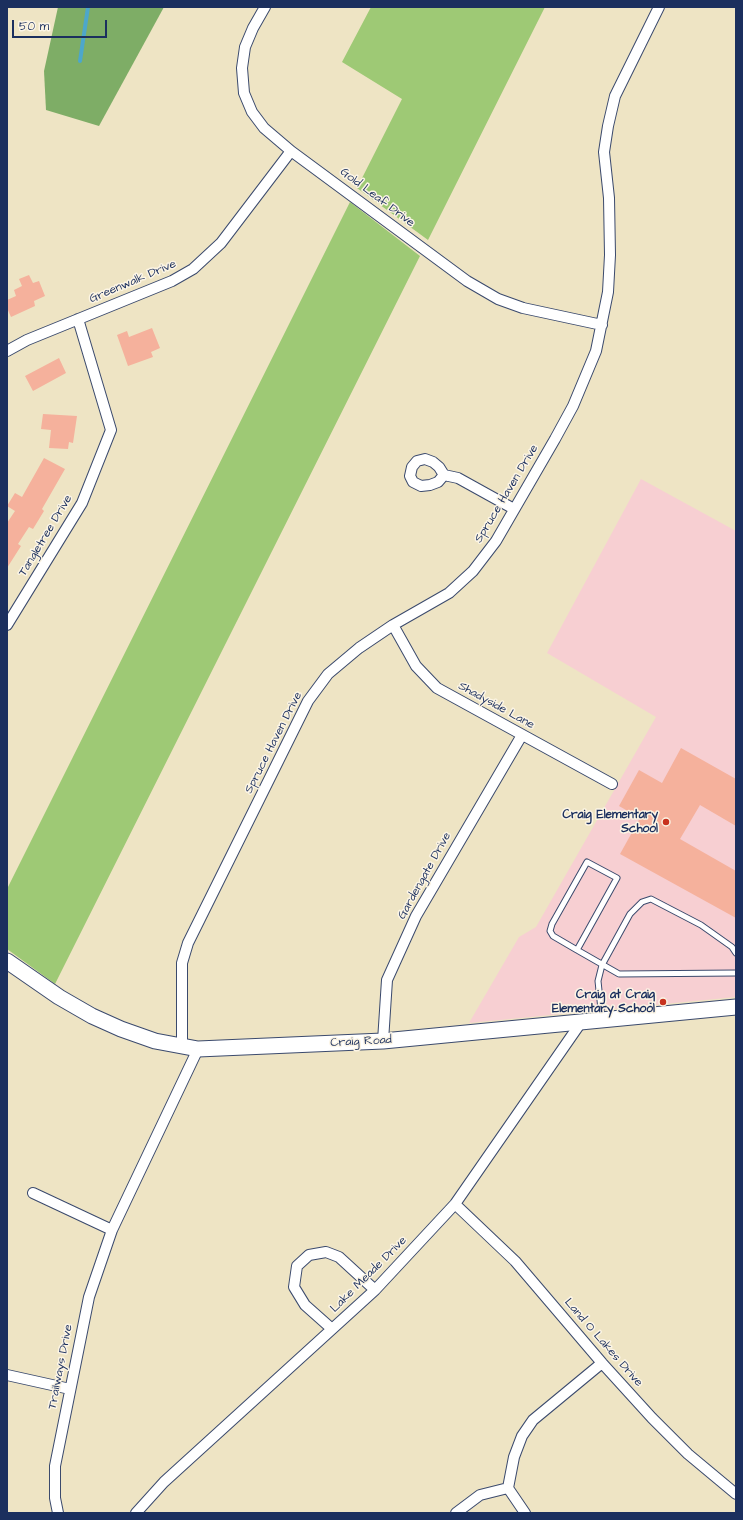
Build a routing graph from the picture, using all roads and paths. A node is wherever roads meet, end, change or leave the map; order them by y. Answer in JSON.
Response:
{"nodes":[{"id":1,"x":265,"y":7,"type":"edge"},
{"id":2,"x":659,"y":7,"type":"edge"},
{"id":3,"x":291,"y":150,"type":"junction"},
{"id":4,"x":78,"y":319,"type":"junction"},
{"id":5,"x":602,"y":325,"type":"junction"},
{"id":6,"x":7,"y":351,"type":"edge"},
{"id":7,"x":444,"y":476,"type":"dead end"},
{"id":8,"x":514,"y":509,"type":"junction"},
{"id":9,"x":7,"y":625,"type":"edge"},
{"id":10,"x":393,"y":625,"type":"junction"},
{"id":11,"x":522,"y":735,"type":"junction"},
{"id":12,"x":612,"y":784,"type":"dead end"},
{"id":13,"x":577,"y":950,"type":"junction"},
{"id":14,"x":736,"y":953,"type":"edge"},
{"id":15,"x":7,"y":961,"type":"edge"},
{"id":16,"x":602,"y":965,"type":"junction"},
{"id":17,"x":736,"y":973,"type":"edge"},
{"id":18,"x":736,"y":1007,"type":"edge"},
{"id":19,"x":602,"y":1020,"type":"junction"},
{"id":20,"x":582,"y":1021,"type":"junction"},
{"id":21,"x":384,"y":1041,"type":"junction"},
{"id":22,"x":182,"y":1047,"type":"junction"},
{"id":23,"x":198,"y":1049,"type":"junction"},
{"id":24,"x":33,"y":1193,"type":"dead end"},
{"id":25,"x":455,"y":1204,"type":"junction"},
{"id":26,"x":112,"y":1230,"type":"junction"},
{"id":27,"x":375,"y":1290,"type":"junction"},
{"id":28,"x":332,"y":1330,"type":"junction"},
{"id":29,"x":602,"y":1363,"type":"junction"},
{"id":30,"x":7,"y":1375,"type":"edge"},
{"id":31,"x":70,"y":1389,"type":"junction"},
{"id":32,"x":508,"y":1488,"type":"junction"},
{"id":33,"x":736,"y":1494,"type":"edge"},
{"id":34,"x":58,"y":1513,"type":"edge"},
{"id":35,"x":136,"y":1513,"type":"edge"},
{"id":36,"x":456,"y":1513,"type":"edge"},
{"id":37,"x":525,"y":1513,"type":"edge"}],
"edges":[{"from":1,"to":3,"type":"street","name":"Gold Leaf Drive"},
{"from":2,"to":5,"type":"street","name":"Spruce Haven Drive"},
{"from":3,"to":4,"type":"street","name":"Greenwalk Drive"},
{"from":3,"to":5,"type":"street","name":"Gold Leaf Drive"},
{"from":4,"to":6,"type":"street","name":"Greenwalk Drive"},
{"from":4,"to":9,"type":"street","name":"Tangletree Drive"},
{"from":5,"to":8,"type":"street","name":"Spruce Haven Drive"},
{"from":7,"to":8,"type":"street"},
{"from":8,"to":10,"type":"street","name":"Spruce Haven Drive"},
{"from":10,"to":11,"type":"street","name":"Shadyside Lane"},
{"from":10,"to":22,"type":"street","name":"Spruce Haven Drive"},
{"from":11,"to":12,"type":"street","name":"Shadyside Lane"},
{"from":11,"to":21,"type":"street","name":"Gardengate Drive"},
{"from":13,"to":13,"type":"lane"},
{"from":13,"to":16,"type":"lane"},
{"from":14,"to":16,"type":"lane"},
{"from":15,"to":22,"type":"main road","name":"Craig Road"},
{"from":16,"to":17,"type":"lane"},
{"from":16,"to":19,"type":"lane"},
{"from":18,"to":19,"type":"main road","name":"Craig Road"},
{"from":19,"to":20,"type":"main road","name":"Craig Road"},
{"from":20,"to":21,"type":"main road","name":"Craig Road"},
{"from":20,"to":25,"type":"street","name":"Lake Meade Drive"},
{"from":21,"to":23,"type":"main road","name":"Craig Road"},
{"from":22,"to":23,"type":"main road","name":"Craig Road"},
{"from":23,"to":26,"type":"street","name":"Trailways Drive"},
{"from":24,"to":26,"type":"street"},
{"from":25,"to":27,"type":"street","name":"Lake Meade Drive"},
{"from":25,"to":29,"type":"street","name":"Land O Lakes Drive"},
{"from":26,"to":31,"type":"street","name":"Trailways Drive"},
{"from":27,"to":28,"type":"street","name":"Lake Meade Drive"},
{"from":27,"to":28,"type":"street"},
{"from":28,"to":35,"type":"street","name":"Lake Meade Drive"},
{"from":29,"to":32,"type":"street"},
{"from":29,"to":33,"type":"street","name":"Land O Lakes Drive"},
{"from":30,"to":31,"type":"street"},
{"from":31,"to":34,"type":"street","name":"Trailways Drive"},
{"from":32,"to":36,"type":"street"},
{"from":32,"to":37,"type":"street"}]}
